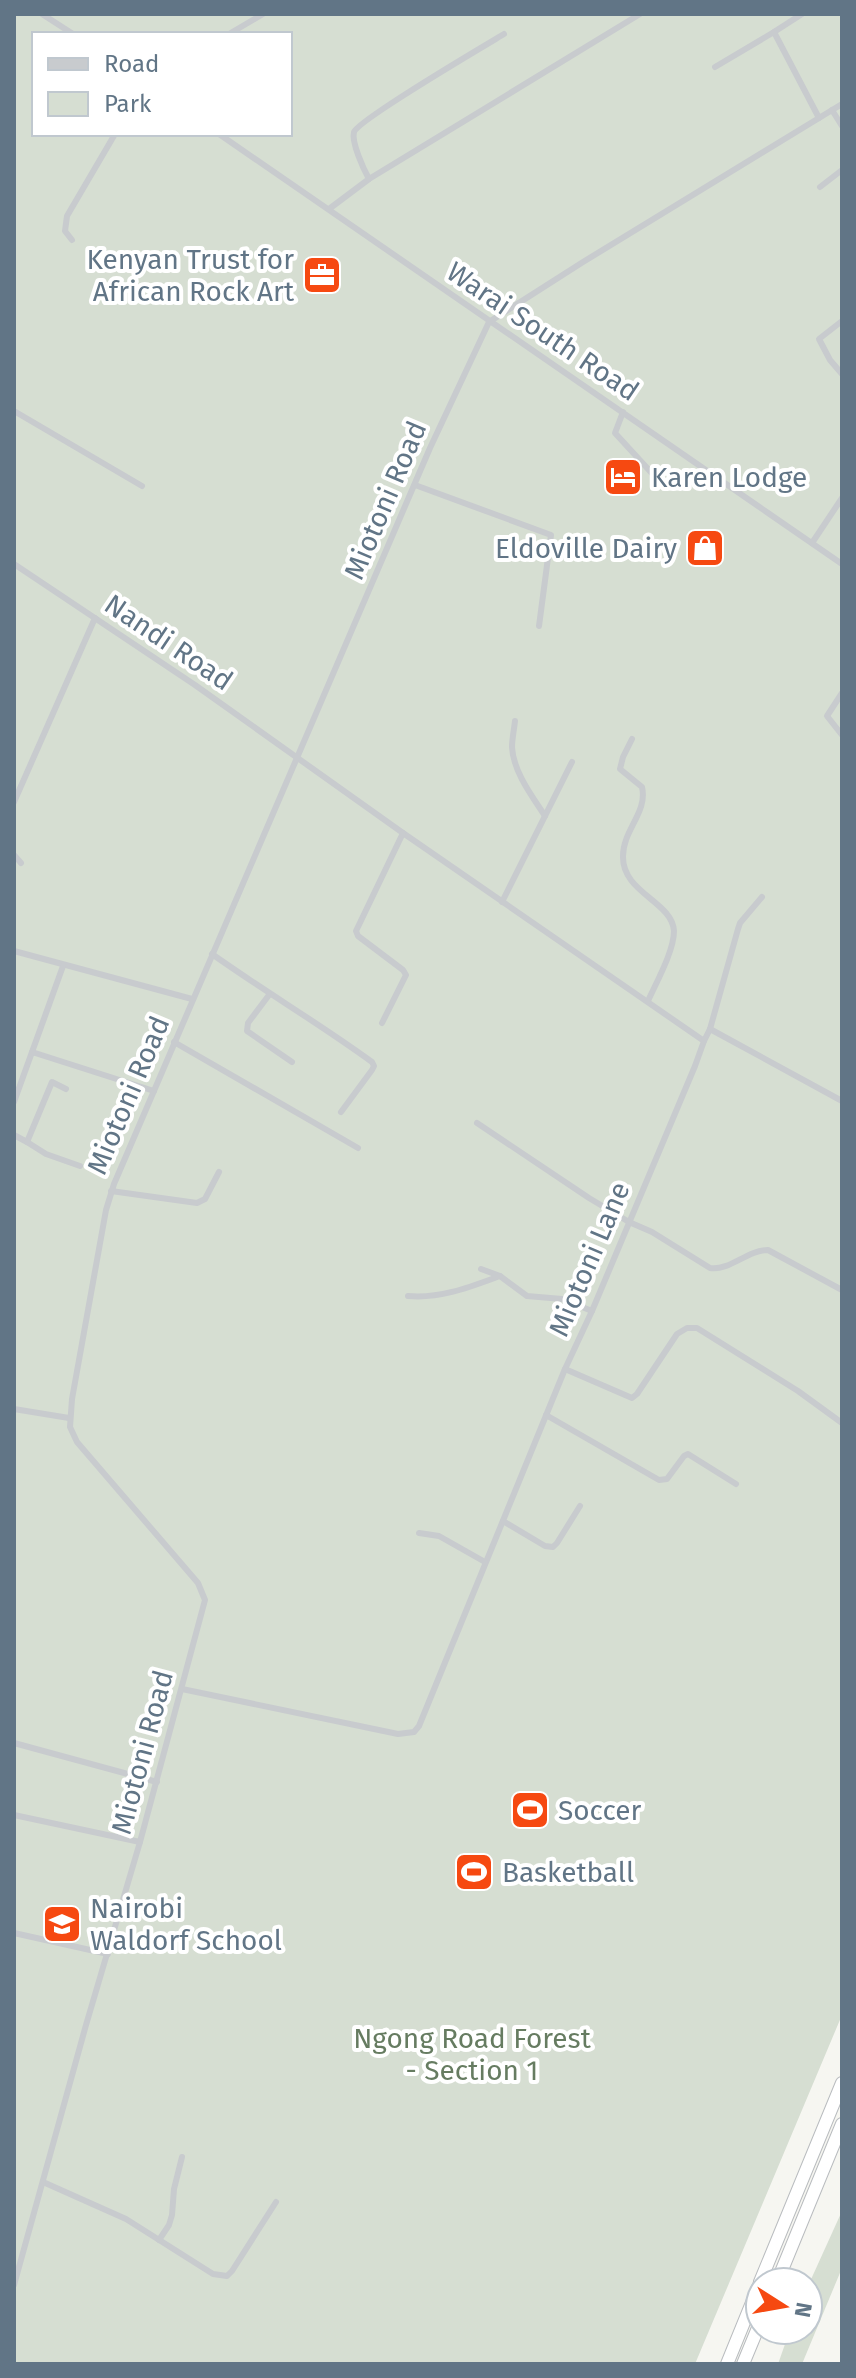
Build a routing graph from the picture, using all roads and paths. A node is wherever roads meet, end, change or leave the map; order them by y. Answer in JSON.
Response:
{"nodes":[{"id":1,"x":42,"y":14,"type":"edge"},
{"id":2,"x":263,"y":14,"type":"edge"},
{"id":3,"x":640,"y":14,"type":"edge"},
{"id":4,"x":802,"y":14,"type":"edge"},
{"id":5,"x":70,"y":32,"type":"edge"},
{"id":6,"x":232,"y":32,"type":"edge"},
{"id":7,"x":774,"y":32,"type":"junction"},
{"id":8,"x":504,"y":34,"type":"dead end"},
{"id":9,"x":715,"y":67,"type":"dead end"},
{"id":10,"x":842,"y":104,"type":"edge"},
{"id":11,"x":832,"y":110,"type":"junction"},
{"id":12,"x":819,"y":118,"type":"junction"},
{"id":13,"x":842,"y":126,"type":"edge"},
{"id":14,"x":114,"y":136,"type":"edge"},
{"id":15,"x":222,"y":136,"type":"edge"},
{"id":16,"x":842,"y":170,"type":"edge"},
{"id":17,"x":369,"y":179,"type":"junction"},
{"id":18,"x":820,"y":187,"type":"dead end"},
{"id":19,"x":329,"y":209,"type":"junction"},
{"id":20,"x":72,"y":240,"type":"dead end"},
{"id":21,"x":842,"y":321,"type":"edge"},
{"id":22,"x":489,"y":322,"type":"junction"},
{"id":23,"x":842,"y":374,"type":"edge"},
{"id":24,"x":14,"y":411,"type":"edge"},
{"id":25,"x":623,"y":412,"type":"junction"},
{"id":26,"x":659,"y":481,"type":"dead end"},
{"id":27,"x":415,"y":485,"type":"junction"},
{"id":28,"x":142,"y":486,"type":"dead end"},
{"id":29,"x":842,"y":498,"type":"edge"},
{"id":30,"x":812,"y":543,"type":"junction"},
{"id":31,"x":14,"y":564,"type":"edge"},
{"id":32,"x":842,"y":564,"type":"edge"},
{"id":33,"x":95,"y":618,"type":"junction"},
{"id":34,"x":539,"y":626,"type":"dead end"},
{"id":35,"x":842,"y":693,"type":"edge"},
{"id":36,"x":515,"y":721,"type":"dead end"},
{"id":37,"x":842,"y":735,"type":"edge"},
{"id":38,"x":632,"y":739,"type":"dead end"},
{"id":39,"x":298,"y":757,"type":"junction"},
{"id":40,"x":572,"y":762,"type":"dead end"},
{"id":41,"x":14,"y":802,"type":"edge"},
{"id":42,"x":545,"y":816,"type":"junction"},
{"id":43,"x":403,"y":833,"type":"junction"},
{"id":44,"x":14,"y":855,"type":"edge"},
{"id":45,"x":21,"y":863,"type":"dead end"},
{"id":46,"x":762,"y":897,"type":"dead end"},
{"id":47,"x":502,"y":902,"type":"junction"},
{"id":48,"x":14,"y":951,"type":"edge"},
{"id":49,"x":212,"y":954,"type":"junction"},
{"id":50,"x":63,"y":966,"type":"junction"},
{"id":51,"x":269,"y":995,"type":"junction"},
{"id":52,"x":192,"y":999,"type":"junction"},
{"id":53,"x":648,"y":1001,"type":"junction"},
{"id":54,"x":382,"y":1023,"type":"dead end"},
{"id":55,"x":710,"y":1029,"type":"junction"},
{"id":56,"x":704,"y":1041,"type":"junction"},
{"id":57,"x":174,"y":1042,"type":"junction"},
{"id":58,"x":32,"y":1052,"type":"junction"},
{"id":59,"x":292,"y":1062,"type":"dead end"},
{"id":60,"x":66,"y":1089,"type":"dead end"},
{"id":61,"x":154,"y":1091,"type":"junction"},
{"id":62,"x":842,"y":1101,"type":"edge"},
{"id":63,"x":14,"y":1102,"type":"edge"},
{"id":64,"x":341,"y":1112,"type":"dead end"},
{"id":65,"x":477,"y":1123,"type":"dead end"},
{"id":66,"x":14,"y":1135,"type":"edge"},
{"id":67,"x":27,"y":1142,"type":"junction"},
{"id":68,"x":358,"y":1148,"type":"dead end"},
{"id":69,"x":80,"y":1166,"type":"dead end"},
{"id":70,"x":219,"y":1172,"type":"dead end"},
{"id":71,"x":111,"y":1191,"type":"junction"},
{"id":72,"x":629,"y":1222,"type":"junction"},
{"id":73,"x":481,"y":1269,"type":"dead end"},
{"id":74,"x":500,"y":1276,"type":"junction"},
{"id":75,"x":842,"y":1290,"type":"edge"},
{"id":76,"x":408,"y":1296,"type":"dead end"},
{"id":77,"x":592,"y":1311,"type":"junction"},
{"id":78,"x":565,"y":1369,"type":"junction"},
{"id":79,"x":14,"y":1409,"type":"edge"},
{"id":80,"x":546,"y":1415,"type":"junction"},
{"id":81,"x":69,"y":1418,"type":"junction"},
{"id":82,"x":842,"y":1423,"type":"edge"},
{"id":83,"x":736,"y":1484,"type":"dead end"},
{"id":84,"x":580,"y":1506,"type":"dead end"},
{"id":85,"x":503,"y":1521,"type":"junction"},
{"id":86,"x":419,"y":1533,"type":"dead end"},
{"id":87,"x":485,"y":1562,"type":"junction"},
{"id":88,"x":182,"y":1689,"type":"junction"},
{"id":89,"x":14,"y":1743,"type":"edge"},
{"id":90,"x":157,"y":1782,"type":"junction"},
{"id":91,"x":14,"y":1815,"type":"edge"},
{"id":92,"x":140,"y":1842,"type":"junction"},
{"id":93,"x":14,"y":1933,"type":"edge"},
{"id":94,"x":108,"y":1954,"type":"junction"},
{"id":95,"x":842,"y":2083,"type":"edge"},
{"id":96,"x":842,"y":2124,"type":"edge"},
{"id":97,"x":182,"y":2157,"type":"dead end"},
{"id":98,"x":43,"y":2182,"type":"junction"},
{"id":99,"x":276,"y":2202,"type":"dead end"},
{"id":100,"x":159,"y":2240,"type":"junction"},
{"id":101,"x":767,"y":2266,"type":"edge"},
{"id":102,"x":784,"y":2266,"type":"edge"},
{"id":103,"x":15,"y":2281,"type":"edge"},
{"id":104,"x":744,"y":2322,"type":"edge"},
{"id":105,"x":727,"y":2364,"type":"edge"}],
"edges":[{"from":1,"to":5,"type":"street"},
{"from":2,"to":6,"type":"street"},
{"from":3,"to":17,"type":"street"},
{"from":4,"to":7,"type":"street"},
{"from":7,"to":9,"type":"street"},
{"from":7,"to":12,"type":"street"},
{"from":8,"to":17,"type":"street"},
{"from":10,"to":11,"type":"street"},
{"from":11,"to":12,"type":"street"},
{"from":11,"to":13,"type":"street"},
{"from":12,"to":22,"type":"street"},
{"from":14,"to":20,"type":"street"},
{"from":15,"to":19,"type":"street","name":"Warai South Road"},
{"from":16,"to":18,"type":"street"},
{"from":17,"to":19,"type":"street"},
{"from":19,"to":22,"type":"street","name":"Warai South Road"},
{"from":21,"to":23,"type":"street"},
{"from":22,"to":25,"type":"street","name":"Warai South Road"},
{"from":22,"to":27,"type":"street","name":"Miotoni Road"},
{"from":24,"to":28,"type":"street"},
{"from":25,"to":26,"type":"street"},
{"from":25,"to":30,"type":"street","name":"Warai South Road"},
{"from":27,"to":34,"type":"street"},
{"from":27,"to":39,"type":"street","name":"Miotoni Road"},
{"from":29,"to":30,"type":"street"},
{"from":30,"to":32,"type":"street","name":"Warai South Road"},
{"from":31,"to":33,"type":"street","name":"Nandi Road"},
{"from":33,"to":39,"type":"street","name":"Nandi Road"},
{"from":33,"to":41,"type":"street"},
{"from":35,"to":37,"type":"street"},
{"from":36,"to":42,"type":"street"},
{"from":38,"to":53,"type":"street"},
{"from":39,"to":43,"type":"street"},
{"from":39,"to":49,"type":"street","name":"Miotoni Road"},
{"from":40,"to":42,"type":"street"},
{"from":42,"to":47,"type":"street"},
{"from":43,"to":47,"type":"street"},
{"from":43,"to":54,"type":"street"},
{"from":44,"to":45,"type":"street"},
{"from":46,"to":55,"type":"street","name":"Miotoni Lane"},
{"from":47,"to":53,"type":"street"},
{"from":48,"to":50,"type":"street"},
{"from":49,"to":51,"type":"street"},
{"from":49,"to":52,"type":"street","name":"Miotoni Road"},
{"from":50,"to":52,"type":"street"},
{"from":50,"to":58,"type":"street"},
{"from":51,"to":59,"type":"street"},
{"from":51,"to":64,"type":"street"},
{"from":52,"to":57,"type":"street","name":"Miotoni Road"},
{"from":53,"to":56,"type":"street"},
{"from":55,"to":56,"type":"street","name":"Miotoni Lane"},
{"from":55,"to":62,"type":"street"},
{"from":56,"to":72,"type":"street","name":"Miotoni Lane"},
{"from":57,"to":61,"type":"street","name":"Miotoni Road"},
{"from":57,"to":68,"type":"street"},
{"from":58,"to":61,"type":"street"},
{"from":58,"to":63,"type":"street"},
{"from":60,"to":67,"type":"street"},
{"from":61,"to":71,"type":"street","name":"Miotoni Road"},
{"from":65,"to":72,"type":"street"},
{"from":66,"to":67,"type":"street"},
{"from":67,"to":69,"type":"street"},
{"from":70,"to":71,"type":"street"},
{"from":71,"to":81,"type":"street","name":"Miotoni Road"},
{"from":72,"to":75,"type":"street"},
{"from":72,"to":77,"type":"street","name":"Miotoni Lane"},
{"from":73,"to":74,"type":"street"},
{"from":74,"to":76,"type":"street"},
{"from":74,"to":77,"type":"street"},
{"from":77,"to":78,"type":"street","name":"Miotoni Lane"},
{"from":78,"to":80,"type":"street","name":"Miotoni Lane"},
{"from":78,"to":82,"type":"street"},
{"from":79,"to":81,"type":"street"},
{"from":80,"to":83,"type":"street"},
{"from":80,"to":85,"type":"street","name":"Miotoni Lane"},
{"from":81,"to":88,"type":"street","name":"Miotoni Road"},
{"from":84,"to":85,"type":"street"},
{"from":85,"to":87,"type":"street","name":"Miotoni Lane"},
{"from":86,"to":87,"type":"street"},
{"from":87,"to":88,"type":"street","name":"Miotoni Lane"},
{"from":88,"to":90,"type":"street","name":"Miotoni Road"},
{"from":89,"to":90,"type":"street"},
{"from":90,"to":92,"type":"street","name":"Miotoni Road"},
{"from":91,"to":92,"type":"street"},
{"from":92,"to":94,"type":"street","name":"Miotoni Road"},
{"from":93,"to":94,"type":"street"},
{"from":94,"to":98,"type":"street","name":"Miotoni Road"},
{"from":95,"to":101,"type":"highway"},
{"from":96,"to":102,"type":"highway"},
{"from":97,"to":100,"type":"street"},
{"from":98,"to":100,"type":"street"},
{"from":98,"to":103,"type":"street","name":"Miotoni Road"},
{"from":99,"to":100,"type":"street"},
{"from":104,"to":105,"type":"highway"}]}
